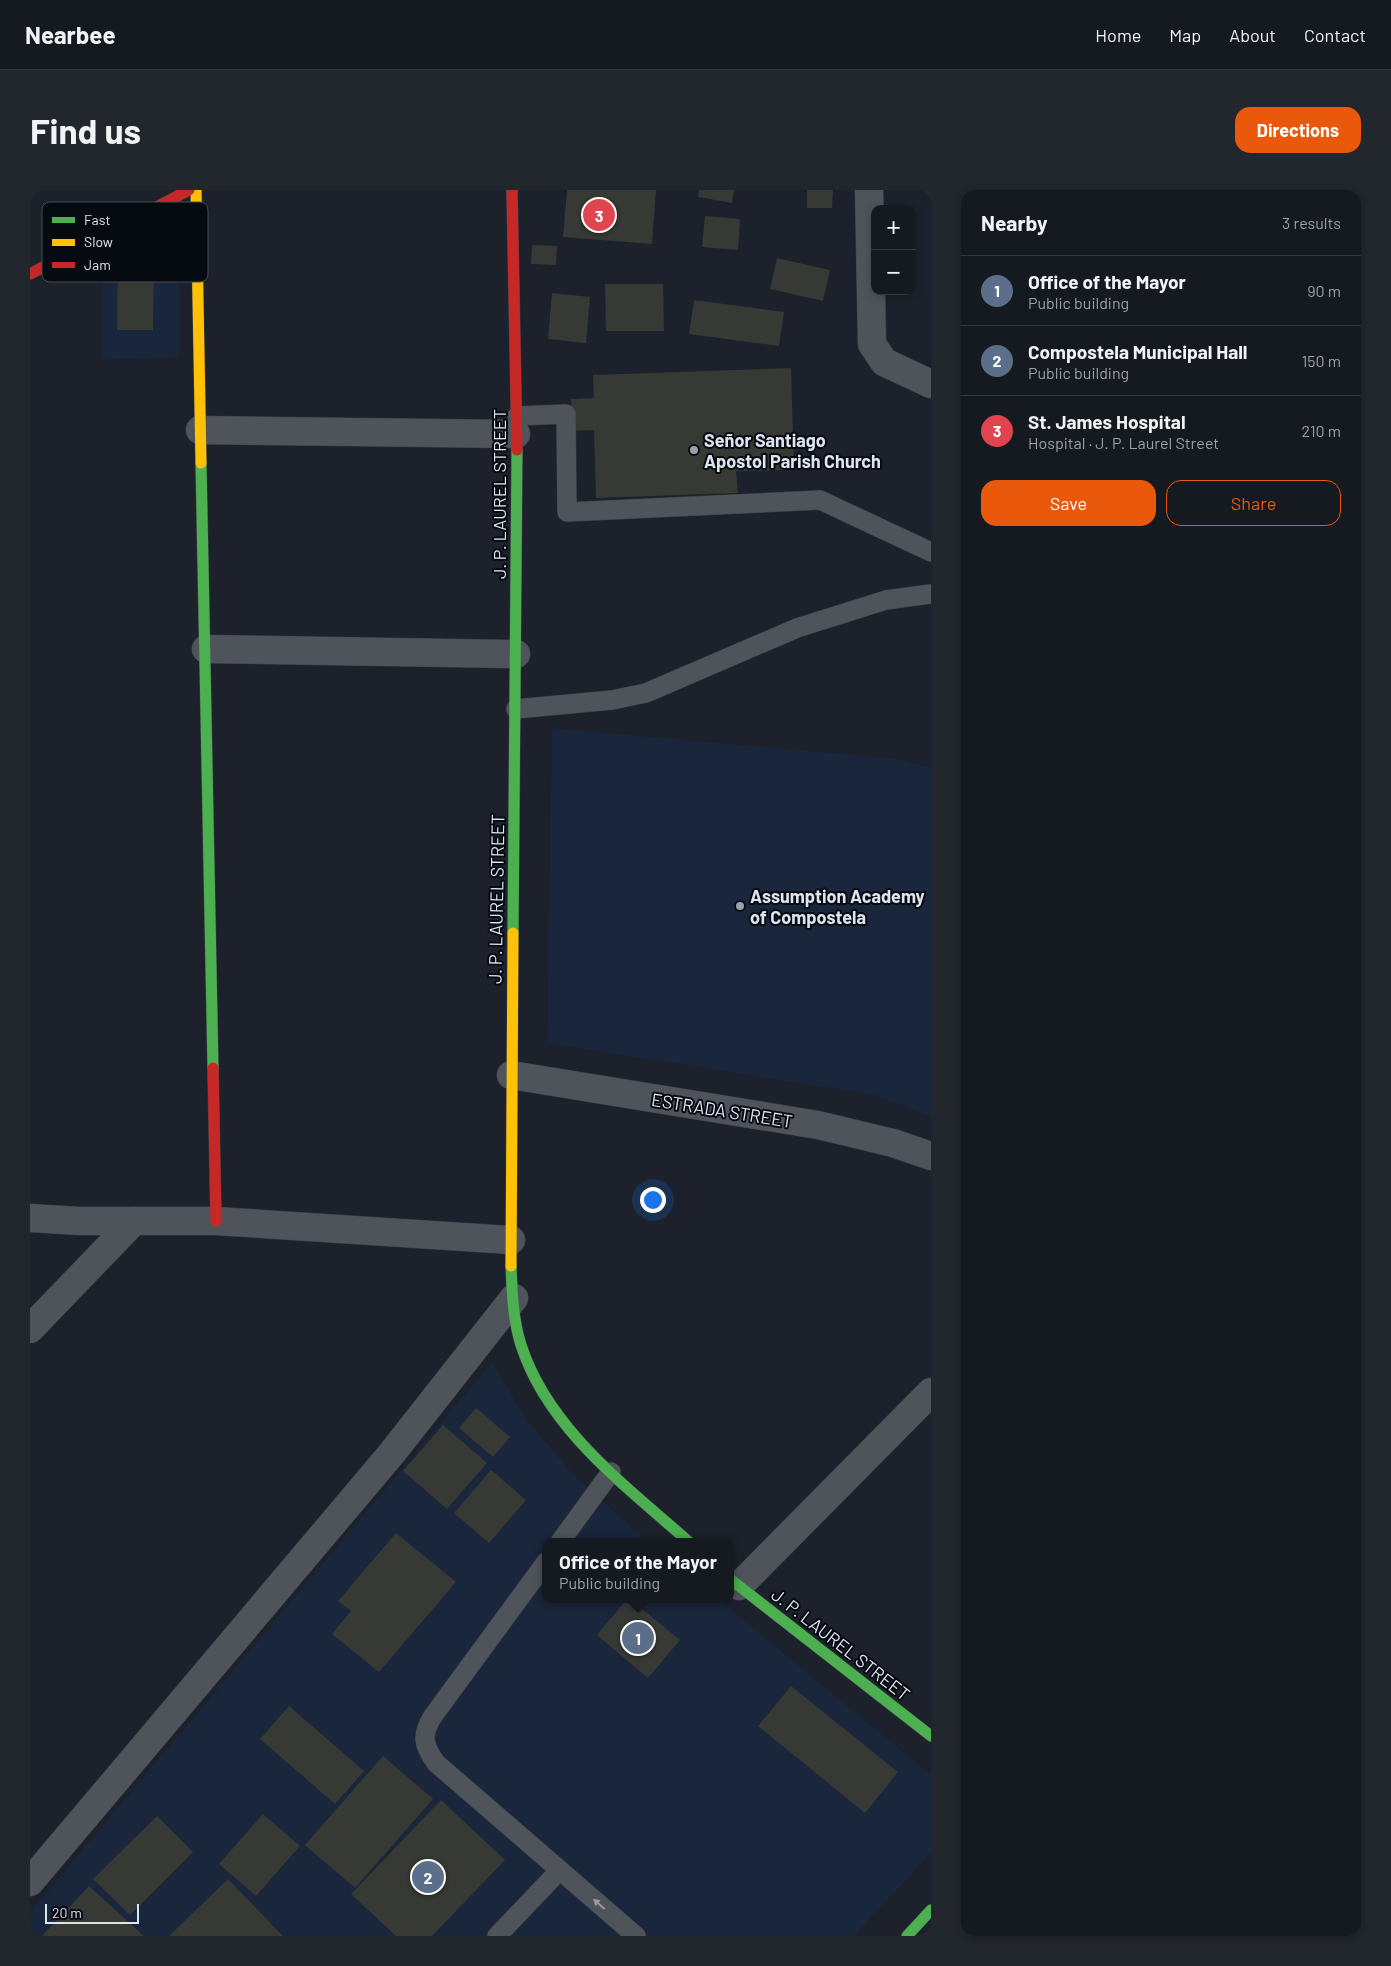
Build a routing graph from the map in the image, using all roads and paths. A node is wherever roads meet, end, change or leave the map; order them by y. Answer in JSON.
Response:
{"nodes":[{"id":1,"x":188,"y":190,"type":"edge"},
{"id":2,"x":512,"y":190,"type":"edge"},
{"id":3,"x":869,"y":190,"type":"edge"},
{"id":4,"x":165,"y":202,"type":"edge"},
{"id":5,"x":42,"y":268,"type":"edge"},
{"id":6,"x":30,"y":274,"type":"edge"},
{"id":7,"x":198,"y":282,"type":"edge"},
{"id":8,"x":931,"y":384,"type":"edge"},
{"id":9,"x":516,"y":425,"type":"junction"},
{"id":10,"x":200,"y":430,"type":"junction"},
{"id":11,"x":931,"y":552,"type":"edge"},
{"id":12,"x":931,"y":594,"type":"edge"},
{"id":13,"x":206,"y":649,"type":"junction"},
{"id":14,"x":516,"y":654,"type":"junction"},
{"id":15,"x":516,"y":709,"type":"junction"},
{"id":16,"x":511,"y":1075,"type":"junction"},
{"id":17,"x":931,"y":1156,"type":"edge"},
{"id":18,"x":30,"y":1218,"type":"edge"},
{"id":19,"x":134,"y":1221,"type":"junction"},
{"id":20,"x":216,"y":1221,"type":"junction"},
{"id":21,"x":511,"y":1240,"type":"junction"},
{"id":22,"x":514,"y":1298,"type":"junction"},
{"id":23,"x":30,"y":1329,"type":"edge"},
{"id":24,"x":931,"y":1392,"type":"edge"},
{"id":25,"x":611,"y":1472,"type":"junction"},
{"id":26,"x":563,"y":1538,"type":"edge"},
{"id":27,"x":685,"y":1538,"type":"edge"},
{"id":28,"x":542,"y":1567,"type":"edge"},
{"id":29,"x":734,"y":1582,"type":"edge"},
{"id":30,"x":931,"y":1736,"type":"edge"},
{"id":31,"x":560,"y":1870,"type":"junction"},
{"id":32,"x":30,"y":1882,"type":"edge"},
{"id":33,"x":931,"y":1910,"type":"edge"},
{"id":34,"x":497,"y":1936,"type":"edge"},
{"id":35,"x":636,"y":1936,"type":"edge"},
{"id":36,"x":907,"y":1936,"type":"edge"}],
"edges":[{"from":1,"to":4,"type":"street"},
{"from":2,"to":9,"type":"street","name":"J. P. LAUREL STREET"},
{"from":3,"to":8,"type":"street"},
{"from":5,"to":6,"type":"street"},
{"from":7,"to":10,"type":"street"},
{"from":9,"to":10,"type":"street"},
{"from":9,"to":11,"type":"lane"},
{"from":9,"to":14,"type":"street","name":"J. P. LAUREL STREET"},
{"from":10,"to":13,"type":"street"},
{"from":12,"to":15,"type":"lane"},
{"from":13,"to":14,"type":"street"},
{"from":13,"to":20,"type":"street"},
{"from":14,"to":15,"type":"street","name":"J. P. LAUREL STREET"},
{"from":15,"to":16,"type":"street","name":"J. P. LAUREL STREET"},
{"from":16,"to":17,"type":"street","name":"ESTRADA STREET"},
{"from":16,"to":21,"type":"street","name":"J. P. LAUREL STREET"},
{"from":18,"to":19,"type":"street"},
{"from":19,"to":20,"type":"street"},
{"from":19,"to":23,"type":"street"},
{"from":20,"to":21,"type":"street"},
{"from":21,"to":22,"type":"street","name":"J. P. LAUREL STREET"},
{"from":22,"to":25,"type":"street","name":"J. P. LAUREL STREET"},
{"from":22,"to":32,"type":"street"},
{"from":24,"to":29,"type":"street"},
{"from":25,"to":26,"type":"lane"},
{"from":25,"to":27,"type":"street","name":"J. P. LAUREL STREET"},
{"from":28,"to":31,"type":"lane"},
{"from":29,"to":30,"type":"street","name":"J. P. LAUREL STREET"},
{"from":31,"to":34,"type":"lane"},
{"from":35,"to":31,"type":"lane","one_way":true},
{"from":33,"to":36,"type":"street"}]}
